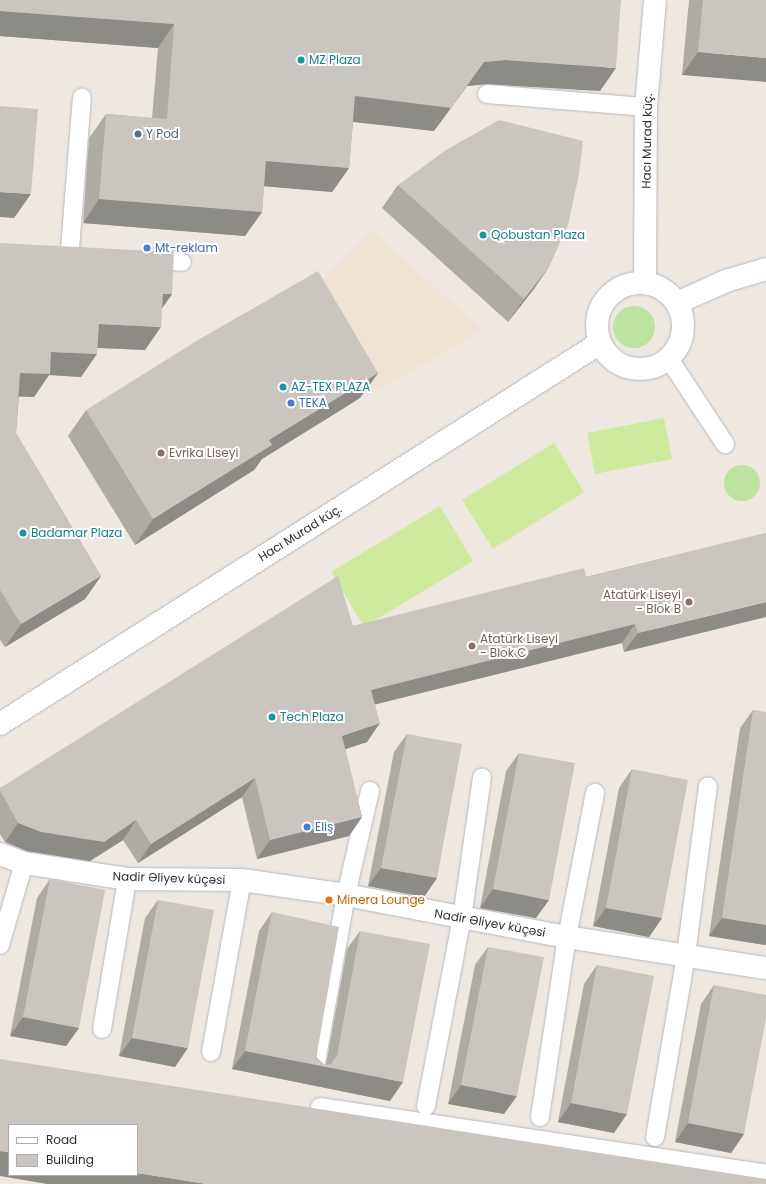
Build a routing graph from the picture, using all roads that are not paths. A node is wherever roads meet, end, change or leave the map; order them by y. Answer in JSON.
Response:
{"nodes":[{"id":1,"x":655,"y":0,"type":"edge"},
{"id":2,"x":487,"y":94,"type":"dead end"},
{"id":3,"x":82,"y":98,"type":"dead end"},
{"id":4,"x":646,"y":107,"type":"junction"},
{"id":5,"x":70,"y":249,"type":"edge"},
{"id":6,"x":130,"y":256,"type":"edge"},
{"id":7,"x":182,"y":262,"type":"dead end"},
{"id":8,"x":766,"y":269,"type":"edge"},
{"id":9,"x":645,"y":283,"type":"junction"},
{"id":10,"x":677,"y":303,"type":"junction"},
{"id":11,"x":600,"y":343,"type":"junction"},
{"id":12,"x":669,"y":359,"type":"junction"},
{"id":13,"x":726,"y":444,"type":"dead end"},
{"id":14,"x":0,"y":724,"type":"edge"},
{"id":15,"x":482,"y":777,"type":"dead end"},
{"id":16,"x":708,"y":786,"type":"dead end"},
{"id":17,"x":370,"y":791,"type":"dead end"},
{"id":18,"x":595,"y":793,"type":"dead end"},
{"id":19,"x":0,"y":854,"type":"edge"},
{"id":20,"x":24,"y":863,"type":"junction"},
{"id":21,"x":127,"y":879,"type":"junction"},
{"id":22,"x":242,"y":880,"type":"junction"},
{"id":23,"x":346,"y":895,"type":"junction"},
{"id":24,"x":462,"y":918,"type":"junction"},
{"id":25,"x":567,"y":937,"type":"junction"},
{"id":26,"x":0,"y":945,"type":"edge"},
{"id":27,"x":686,"y":955,"type":"junction"},
{"id":28,"x":766,"y":968,"type":"edge"},
{"id":29,"x":102,"y":1029,"type":"dead end"},
{"id":30,"x":211,"y":1052,"type":"dead end"},
{"id":31,"x":314,"y":1073,"type":"edge"},
{"id":32,"x":320,"y":1106,"type":"dead end"},
{"id":33,"x":426,"y":1106,"type":"dead end"},
{"id":34,"x":540,"y":1117,"type":"dead end"},
{"id":35,"x":655,"y":1137,"type":"dead end"},
{"id":36,"x":766,"y":1174,"type":"edge"}],
"edges":[{"from":1,"to":4,"type":"street","name":"Hacı Murad küç."},
{"from":2,"to":4,"type":"lane"},
{"from":3,"to":5,"type":"lane"},
{"from":4,"to":9,"type":"street","name":"Hacı Murad küç."},
{"from":6,"to":7,"type":"lane"},
{"from":8,"to":10,"type":"street"},
{"from":9,"to":10,"type":"street"},
{"from":9,"to":11,"type":"street"},
{"from":10,"to":12,"type":"street"},
{"from":11,"to":12,"type":"street"},
{"from":11,"to":14,"type":"street","name":"Hacı Murad küç."},
{"from":12,"to":13,"type":"lane"},
{"from":15,"to":24,"type":"lane"},
{"from":16,"to":27,"type":"lane"},
{"from":17,"to":23,"type":"lane"},
{"from":18,"to":25,"type":"lane"},
{"from":19,"to":20,"type":"street","name":"Nadir Əliyev küçəsi"},
{"from":20,"to":21,"type":"street","name":"Nadir Əliyev küçəsi"},
{"from":20,"to":26,"type":"lane"},
{"from":21,"to":22,"type":"street","name":"Nadir Əliyev küçəsi"},
{"from":21,"to":29,"type":"lane"},
{"from":22,"to":23,"type":"street","name":"Nadir Əliyev küçəsi"},
{"from":22,"to":30,"type":"lane"},
{"from":23,"to":24,"type":"street","name":"Nadir Əliyev küçəsi"},
{"from":23,"to":31,"type":"lane"},
{"from":24,"to":25,"type":"street","name":"Nadir Əliyev küçəsi"},
{"from":24,"to":33,"type":"lane"},
{"from":25,"to":27,"type":"street","name":"Nadir Əliyev küçəsi"},
{"from":25,"to":34,"type":"lane"},
{"from":27,"to":28,"type":"street","name":"Nadir Əliyev küçəsi"},
{"from":27,"to":35,"type":"lane"},
{"from":32,"to":36,"type":"lane"}]}
